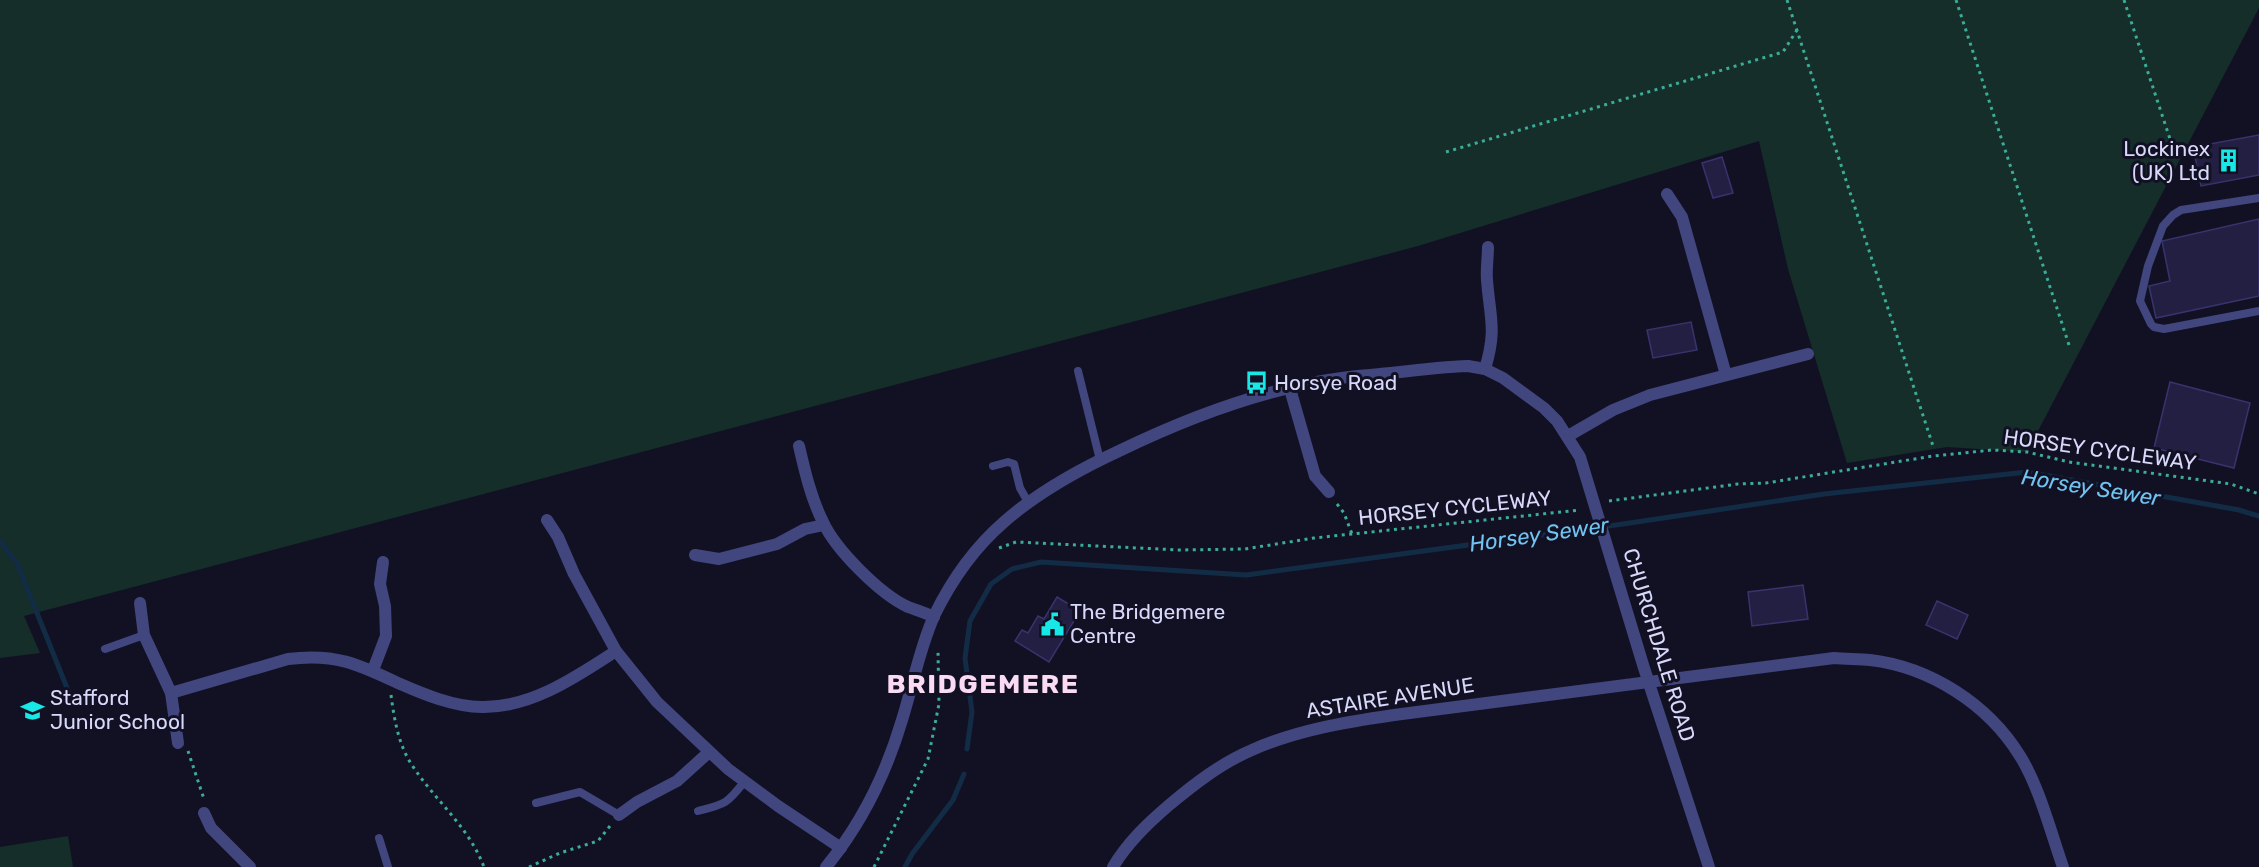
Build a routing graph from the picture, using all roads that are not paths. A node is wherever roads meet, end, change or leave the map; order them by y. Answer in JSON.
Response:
{"nodes":[{"id":1,"x":1667,"y":194,"type":"dead end"},
{"id":2,"x":2259,"y":198,"type":"edge"},
{"id":3,"x":1488,"y":247,"type":"dead end"},
{"id":4,"x":2259,"y":311,"type":"edge"},
{"id":5,"x":1808,"y":354,"type":"dead end"},
{"id":6,"x":1485,"y":369,"type":"junction"},
{"id":7,"x":1078,"y":371,"type":"dead end"},
{"id":8,"x":1726,"y":375,"type":"junction"},
{"id":9,"x":1290,"y":388,"type":"junction"},
{"id":10,"x":1568,"y":436,"type":"junction"},
{"id":11,"x":799,"y":446,"type":"dead end"},
{"id":12,"x":1100,"y":460,"type":"junction"},
{"id":13,"x":993,"y":466,"type":"dead end"},
{"id":14,"x":1329,"y":492,"type":"road end"},
{"id":15,"x":1028,"y":502,"type":"junction"},
{"id":16,"x":547,"y":520,"type":"dead end"},
{"id":17,"x":824,"y":525,"type":"junction"},
{"id":18,"x":695,"y":555,"type":"dead end"},
{"id":19,"x":383,"y":562,"type":"dead end"},
{"id":20,"x":140,"y":603,"type":"dead end"},
{"id":21,"x":934,"y":616,"type":"junction"},
{"id":22,"x":144,"y":635,"type":"junction"},
{"id":23,"x":105,"y":649,"type":"dead end"},
{"id":24,"x":616,"y":651,"type":"junction"},
{"id":25,"x":373,"y":670,"type":"junction"},
{"id":26,"x":1648,"y":680,"type":"junction"},
{"id":27,"x":171,"y":693,"type":"junction"},
{"id":28,"x":178,"y":743,"type":"road end"},
{"id":29,"x":708,"y":753,"type":"junction"},
{"id":30,"x":744,"y":782,"type":"junction"},
{"id":31,"x":536,"y":803,"type":"dead end"},
{"id":32,"x":698,"y":811,"type":"dead end"},
{"id":33,"x":204,"y":813,"type":"road end"},
{"id":34,"x":619,"y":815,"type":"joint"},
{"id":35,"x":379,"y":838,"type":"dead end"},
{"id":36,"x":841,"y":848,"type":"junction"},
{"id":37,"x":250,"y":867,"type":"edge"},
{"id":38,"x":388,"y":867,"type":"edge"},
{"id":39,"x":826,"y":867,"type":"edge"},
{"id":40,"x":1113,"y":867,"type":"edge"},
{"id":41,"x":1709,"y":867,"type":"edge"},
{"id":42,"x":2063,"y":867,"type":"edge"}],
"edges":[{"from":1,"to":8,"type":"street"},
{"from":2,"to":4,"type":"lane"},
{"from":3,"to":6,"type":"street"},
{"from":5,"to":8,"type":"street"},
{"from":6,"to":9,"type":"street"},
{"from":6,"to":10,"type":"street","name":"CHURCHDALE ROAD"},
{"from":7,"to":12,"type":"lane"},
{"from":8,"to":10,"type":"street"},
{"from":9,"to":12,"type":"street"},
{"from":9,"to":14,"type":"street"},
{"from":10,"to":26,"type":"street","name":"CHURCHDALE ROAD"},
{"from":11,"to":17,"type":"street"},
{"from":12,"to":15,"type":"street"},
{"from":13,"to":15,"type":"lane"},
{"from":15,"to":21,"type":"street"},
{"from":16,"to":24,"type":"street"},
{"from":17,"to":18,"type":"street"},
{"from":17,"to":21,"type":"street"},
{"from":19,"to":25,"type":"street"},
{"from":20,"to":22,"type":"street"},
{"from":21,"to":36,"type":"street"},
{"from":22,"to":23,"type":"lane"},
{"from":22,"to":27,"type":"street"},
{"from":24,"to":25,"type":"street"},
{"from":24,"to":29,"type":"street"},
{"from":25,"to":27,"type":"street"},
{"from":26,"to":40,"type":"street","name":"ASTAIRE AVENUE"},
{"from":26,"to":41,"type":"street","name":"CHURCHDALE ROAD"},
{"from":26,"to":42,"type":"street","name":"ASTAIRE AVENUE"},
{"from":27,"to":28,"type":"street"},
{"from":29,"to":30,"type":"street"},
{"from":29,"to":34,"type":"street"},
{"from":30,"to":32,"type":"lane"},
{"from":30,"to":36,"type":"street"},
{"from":31,"to":34,"type":"lane"},
{"from":33,"to":37,"type":"street"},
{"from":35,"to":38,"type":"lane"},
{"from":36,"to":39,"type":"street"}]}
